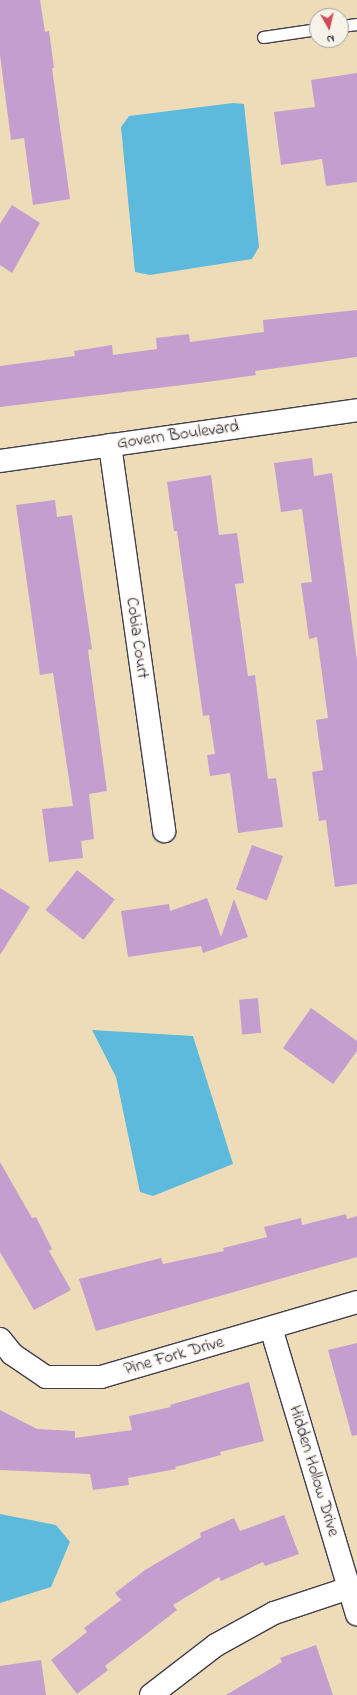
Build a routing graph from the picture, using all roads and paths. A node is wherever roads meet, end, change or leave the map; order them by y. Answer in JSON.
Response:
{"nodes":[{"id":1,"x":309,"y":30,"type":"edge"},
{"id":2,"x":263,"y":37,"type":"dead end"},
{"id":3,"x":357,"y":410,"type":"edge"},
{"id":4,"x":110,"y":445,"type":"junction"},
{"id":5,"x":0,"y":461,"type":"edge"},
{"id":6,"x":164,"y":831,"type":"dead end"},
{"id":7,"x":357,"y":1302,"type":"edge"},
{"id":8,"x":272,"y":1328,"type":"junction"},
{"id":9,"x":0,"y":1339,"type":"edge"},
{"id":10,"x":349,"y":1588,"type":"junction"},
{"id":11,"x":357,"y":1614,"type":"edge"},
{"id":12,"x":150,"y":1695,"type":"edge"}],
"edges":[{"from":1,"to":2,"type":"lane"},
{"from":3,"to":4,"type":"street","name":"Govern Boulevard"},
{"from":4,"to":5,"type":"street","name":"Govern Boulevard"},
{"from":4,"to":6,"type":"street","name":"Cobia Court"},
{"from":7,"to":8,"type":"street","name":"Pine Fork Drive"},
{"from":8,"to":9,"type":"street","name":"Pine Fork Drive"},
{"from":8,"to":10,"type":"street","name":"Hidden Hollow Drive"},
{"from":10,"to":11,"type":"street","name":"Hidden Hollow Drive"},
{"from":10,"to":12,"type":"street"}]}
